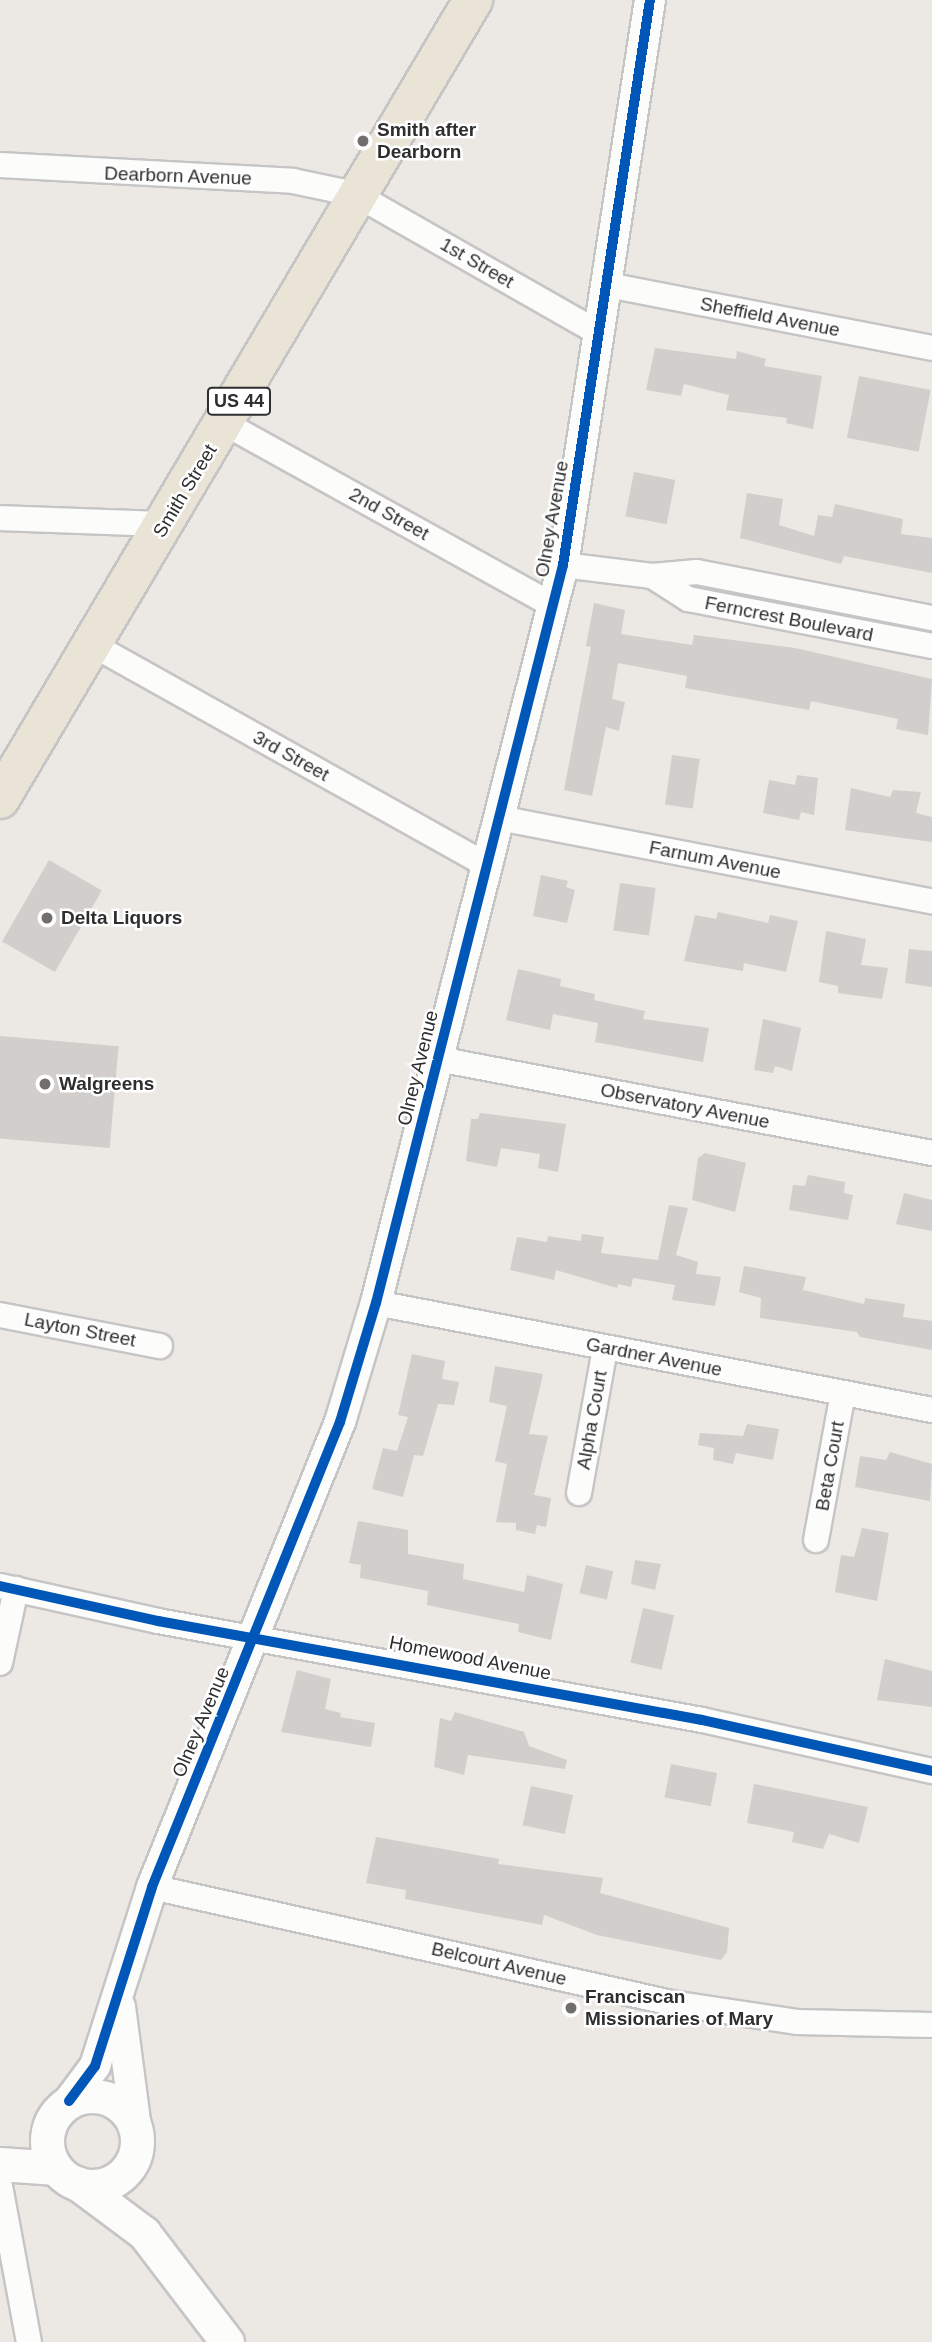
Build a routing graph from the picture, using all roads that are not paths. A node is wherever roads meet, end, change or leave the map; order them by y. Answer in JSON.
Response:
{"nodes":[{"id":1,"x":472,"y":0,"type":"edge"},
{"id":2,"x":650,"y":0,"type":"edge"},
{"id":3,"x":0,"y":165,"type":"edge"},
{"id":4,"x":355,"y":194,"type":"junction"},
{"id":5,"x":608,"y":285,"type":"junction"},
{"id":6,"x":599,"y":333,"type":"junction"},
{"id":7,"x":932,"y":348,"type":"edge"},
{"id":8,"x":226,"y":424,"type":"junction"},
{"id":9,"x":0,"y":518,"type":"edge"},
{"id":10,"x":163,"y":524,"type":"junction"},
{"id":11,"x":563,"y":565,"type":"junction"},
{"id":12,"x":652,"y":576,"type":"junction"},
{"id":13,"x":553,"y":605,"type":"junction"},
{"id":14,"x":932,"y":618,"type":"edge"},
{"id":15,"x":93,"y":645,"type":"junction"},
{"id":16,"x":932,"y":646,"type":"edge"},
{"id":17,"x":0,"y":797,"type":"edge"},
{"id":18,"x":499,"y":818,"type":"junction"},
{"id":19,"x":488,"y":866,"type":"junction"},
{"id":20,"x":932,"y":901,"type":"edge"},
{"id":21,"x":438,"y":1059,"type":"junction"},
{"id":22,"x":932,"y":1153,"type":"edge"},
{"id":23,"x":376,"y":1303,"type":"junction"},
{"id":24,"x":0,"y":1315,"type":"edge"},
{"id":25,"x":160,"y":1346,"type":"dead end"},
{"id":26,"x":605,"y":1348,"type":"junction"},
{"id":27,"x":843,"y":1392,"type":"junction"},
{"id":28,"x":932,"y":1410,"type":"edge"},
{"id":29,"x":579,"y":1493,"type":"dead end"},
{"id":30,"x":816,"y":1540,"type":"dead end"},
{"id":31,"x":8,"y":1588,"type":"edge"},
{"id":32,"x":256,"y":1636,"type":"junction"},
{"id":33,"x":0,"y":1664,"type":"edge"},
{"id":34,"x":932,"y":1771,"type":"edge"},
{"id":35,"x":152,"y":1887,"type":"junction"},
{"id":36,"x":119,"y":2000,"type":"junction"},
{"id":37,"x":932,"y":2025,"type":"edge"},
{"id":38,"x":69,"y":2101,"type":"junction"},
{"id":39,"x":136,"y":2129,"type":"junction"},
{"id":40,"x":47,"y":2131,"type":"junction"},
{"id":41,"x":0,"y":2161,"type":"edge"},
{"id":42,"x":131,"y":2163,"type":"junction"},
{"id":43,"x":66,"y":2176,"type":"junction"},
{"id":44,"x":0,"y":2186,"type":"edge"},
{"id":45,"x":144,"y":2232,"type":"junction"},
{"id":46,"x":29,"y":2342,"type":"edge"},
{"id":47,"x":227,"y":2342,"type":"edge"}],
"edges":[{"from":1,"to":4,"type":"main road","name":"Smith Street","number":"US 44"},
{"from":2,"to":5,"type":"street","name":"Olney Avenue"},
{"from":3,"to":4,"type":"street","name":"Dearborn Avenue"},
{"from":4,"to":6,"type":"street","name":"1st Street"},
{"from":4,"to":8,"type":"main road","name":"Smith Street","number":"US 44"},
{"from":5,"to":6,"type":"street","name":"Olney Avenue"},
{"from":5,"to":7,"type":"street","name":"Sheffield Avenue"},
{"from":6,"to":11,"type":"street","name":"Olney Avenue"},
{"from":8,"to":10,"type":"main road","name":"Smith Street","number":"US 44"},
{"from":8,"to":13,"type":"street","name":"2nd Street"},
{"from":9,"to":10,"type":"street"},
{"from":10,"to":15,"type":"main road","name":"Smith Street","number":"US 44"},
{"from":11,"to":12,"type":"street","name":"Ferncrest Boulevard"},
{"from":11,"to":13,"type":"street","name":"Olney Avenue"},
{"from":12,"to":14,"type":"street","name":"Ferncrest Boulevard"},
{"from":12,"to":16,"type":"street","name":"Ferncrest Boulevard"},
{"from":13,"to":18,"type":"street","name":"Olney Avenue"},
{"from":15,"to":17,"type":"main road","name":"Smith Street","number":"US 44"},
{"from":15,"to":19,"type":"street","name":"3rd Street"},
{"from":18,"to":19,"type":"street","name":"Olney Avenue"},
{"from":18,"to":20,"type":"street","name":"Farnum Avenue"},
{"from":19,"to":21,"type":"street","name":"Olney Avenue"},
{"from":21,"to":22,"type":"street","name":"Observatory Avenue"},
{"from":21,"to":23,"type":"street","name":"Olney Avenue"},
{"from":23,"to":26,"type":"street","name":"Gardner Avenue"},
{"from":23,"to":32,"type":"street","name":"Olney Avenue"},
{"from":24,"to":25,"type":"street","name":"Layton Street"},
{"from":26,"to":27,"type":"street","name":"Gardner Avenue"},
{"from":26,"to":29,"type":"street","name":"Alpha Court"},
{"from":27,"to":28,"type":"street","name":"Gardner Avenue"},
{"from":27,"to":30,"type":"street","name":"Beta Court"},
{"from":31,"to":32,"type":"street","name":"Homewood Avenue"},
{"from":31,"to":33,"type":"street"},
{"from":32,"to":34,"type":"street","name":"Homewood Avenue"},
{"from":32,"to":35,"type":"street","name":"Olney Avenue"},
{"from":35,"to":36,"type":"street","name":"Olney Avenue"},
{"from":35,"to":37,"type":"street","name":"Belcourt Avenue"},
{"from":36,"to":38,"type":"street","name":"Olney Avenue"},
{"from":36,"to":39,"type":"street","name":"Olney Avenue"},
{"from":38,"to":39,"type":"main road"},
{"from":38,"to":40,"type":"main road"},
{"from":39,"to":42,"type":"main road"},
{"from":40,"to":41,"type":"main road"},
{"from":40,"to":43,"type":"main road"},
{"from":41,"to":43,"type":"main road"},
{"from":42,"to":43,"type":"main road"},
{"from":42,"to":45,"type":"main road"},
{"from":43,"to":45,"type":"main road"},
{"from":44,"to":46,"type":"street"},
{"from":45,"to":47,"type":"main road"}]}
